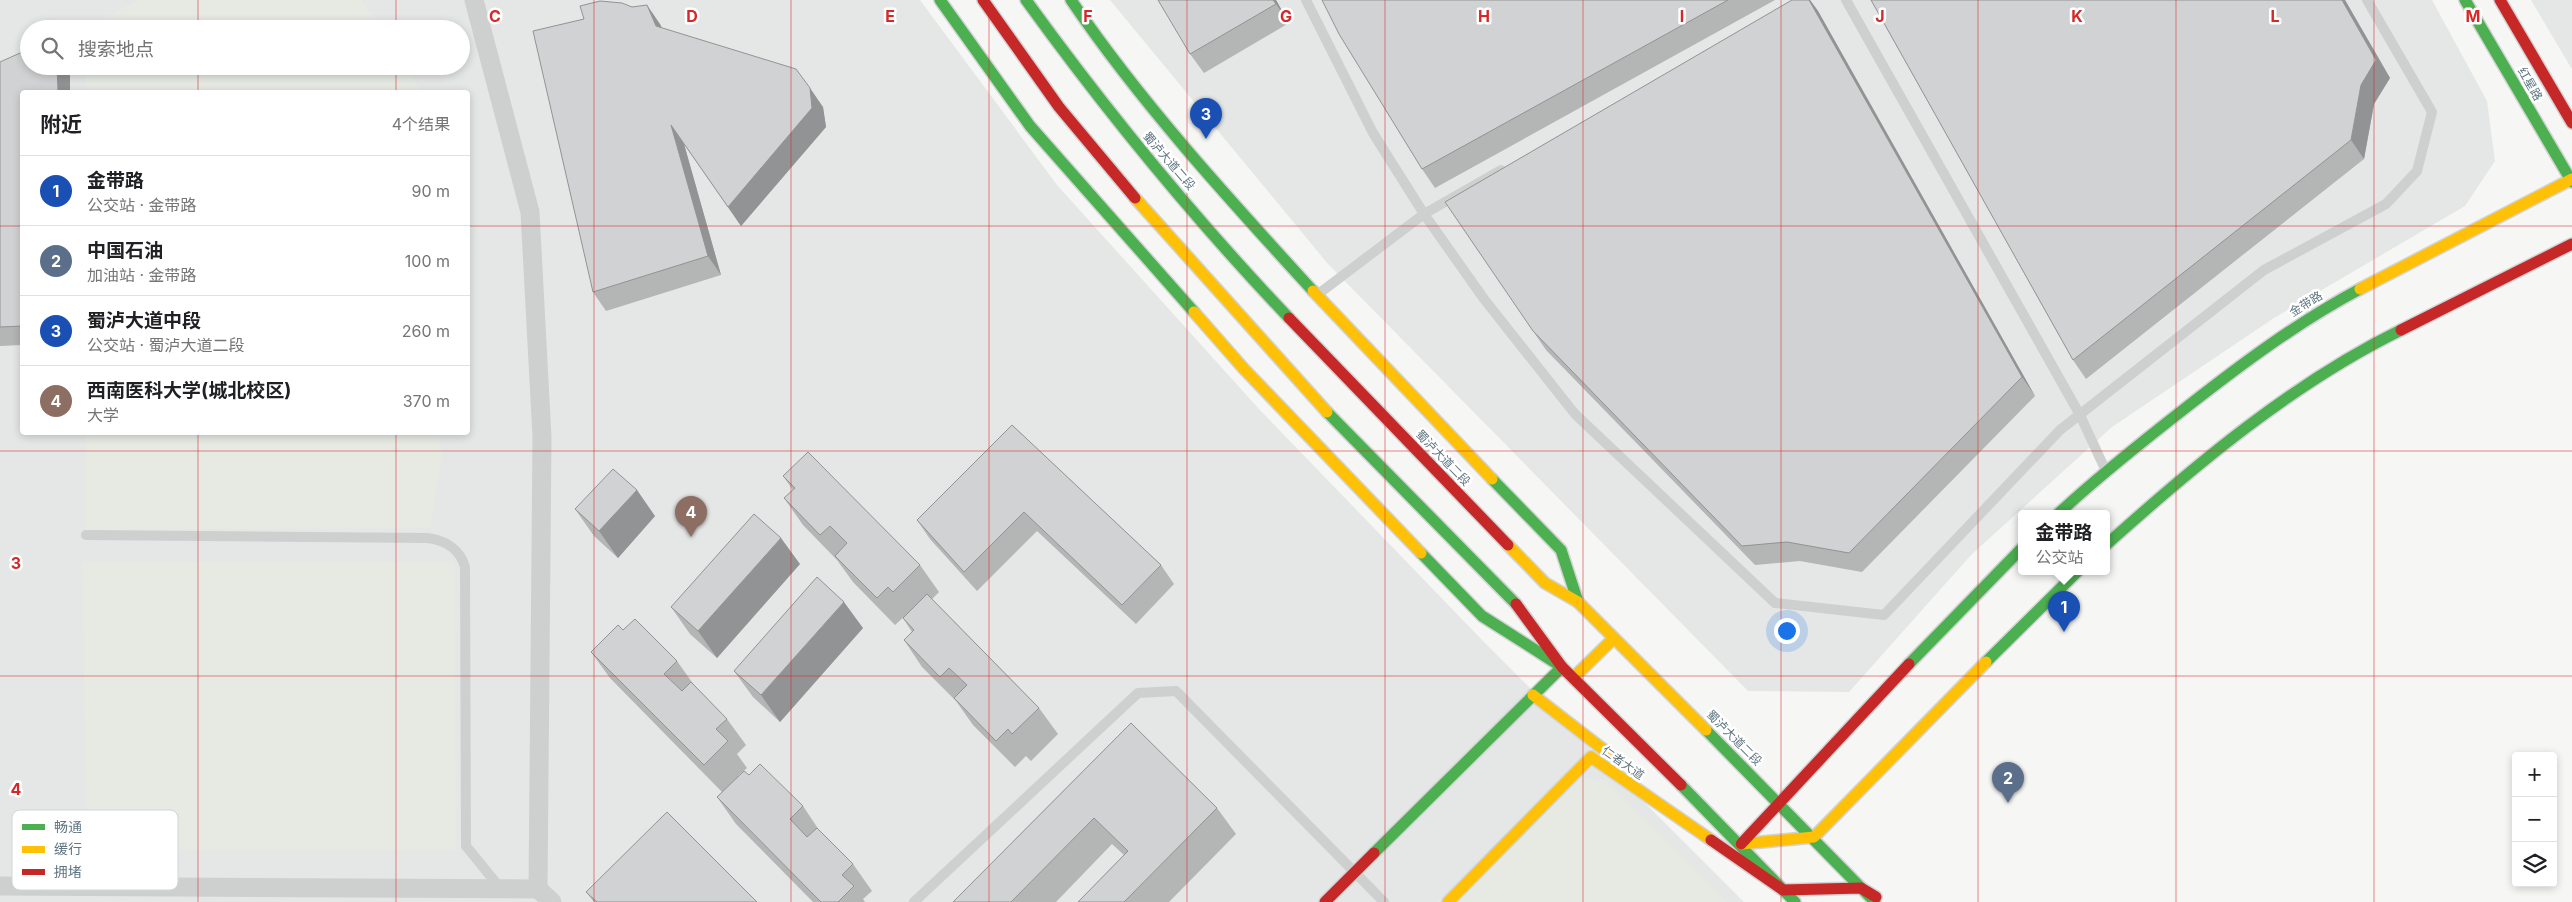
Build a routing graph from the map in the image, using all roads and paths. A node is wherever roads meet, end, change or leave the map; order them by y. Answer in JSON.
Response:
{"nodes":[{"id":1,"x":474,"y":0,"type":"edge"},
{"id":2,"x":940,"y":0,"type":"edge"},
{"id":3,"x":983,"y":0,"type":"edge"},
{"id":4,"x":1026,"y":0,"type":"edge"},
{"id":5,"x":1071,"y":0,"type":"edge"},
{"id":6,"x":1306,"y":0,"type":"edge"},
{"id":7,"x":1846,"y":0,"type":"edge"},
{"id":8,"x":2367,"y":0,"type":"edge"},
{"id":9,"x":2465,"y":0,"type":"edge"},
{"id":10,"x":2500,"y":0,"type":"edge"},
{"id":11,"x":2556,"y":95,"type":"junction"},
{"id":12,"x":2572,"y":103,"type":"edge"},
{"id":13,"x":2572,"y":123,"type":"edge"},
{"id":14,"x":1509,"y":166,"type":"edge"},
{"id":15,"x":2571,"y":180,"type":"edge"},
{"id":16,"x":1424,"y":214,"type":"junction"},
{"id":17,"x":2572,"y":244,"type":"edge"},
{"id":18,"x":1317,"y":295,"type":"junction"},
{"id":19,"x":2080,"y":415,"type":"junction"},
{"id":20,"x":2106,"y":470,"type":"junction"},
{"id":21,"x":2062,"y":510,"type":"edge"},
{"id":22,"x":86,"y":535,"type":"dead end"},
{"id":23,"x":2110,"y":541,"type":"edge"},
{"id":24,"x":2018,"y":552,"type":"edge"},
{"id":25,"x":2074,"y":575,"type":"edge"},
{"id":26,"x":1578,"y":602,"type":"junction"},
{"id":27,"x":1614,"y":638,"type":"junction"},
{"id":28,"x":1562,"y":666,"type":"junction"},
{"id":29,"x":1573,"y":678,"type":"junction"},
{"id":30,"x":1533,"y":695,"type":"junction"},
{"id":31,"x":1778,"y":801,"type":"junction"},
{"id":32,"x":1814,"y":837,"type":"junction"},
{"id":33,"x":1740,"y":844,"type":"junction"},
{"id":34,"x":1354,"y":873,"type":"junction"},
{"id":35,"x":1861,"y":888,"type":"junction"},
{"id":36,"x":501,"y":889,"type":"junction"},
{"id":37,"x":538,"y":889,"type":"junction"},
{"id":38,"x":124,"y":890,"type":"edge"},
{"id":39,"x":1783,"y":890,"type":"junction"},
{"id":40,"x":278,"y":895,"type":"edge"},
{"id":41,"x":552,"y":902,"type":"edge"},
{"id":42,"x":914,"y":902,"type":"edge"},
{"id":43,"x":1325,"y":902,"type":"edge"},
{"id":44,"x":1384,"y":902,"type":"edge"},
{"id":45,"x":1448,"y":902,"type":"edge"},
{"id":46,"x":1794,"y":902,"type":"edge"},
{"id":47,"x":1875,"y":902,"type":"edge"},
{"id":48,"x":1883,"y":902,"type":"edge"}],
"edges":[{"from":1,"to":37,"type":"street"},
{"from":2,"to":28,"type":"main road"},
{"from":3,"to":28,"type":"main road"},
{"from":4,"to":26,"type":"main road","name":"蜀泸大道二段"},
{"from":5,"to":18,"type":"main road"},
{"from":6,"to":16,"type":"lane"},
{"from":7,"to":19,"type":"lane"},
{"from":8,"to":19,"type":"lane"},
{"from":9,"to":15,"type":"main road","name":"红星路"},
{"from":10,"to":11,"type":"main road","name":"红星路"},
{"from":11,"to":12,"type":"main road"},
{"from":11,"to":13,"type":"main road","name":"红星路"},
{"from":14,"to":16,"type":"lane"},
{"from":15,"to":20,"type":"main road","name":"金带路"},
{"from":16,"to":18,"type":"lane"},
{"from":16,"to":19,"type":"lane"},
{"from":17,"to":23,"type":"main road"},
{"from":18,"to":26,"type":"main road"},
{"from":19,"to":20,"type":"lane"},
{"from":20,"to":21,"type":"main road","name":"金带路"},
{"from":22,"to":36,"type":"lane"},
{"from":24,"to":31,"type":"main road"},
{"from":25,"to":32,"type":"main road"},
{"from":26,"to":27,"type":"main road","name":"蜀泸大道二段"},
{"from":27,"to":29,"type":"main road"},
{"from":27,"to":31,"type":"main road","name":"蜀泸大道二段"},
{"from":28,"to":29,"type":"main road"},
{"from":28,"to":30,"type":"main road"},
{"from":29,"to":33,"type":"main road"},
{"from":30,"to":34,"type":"main road"},
{"from":30,"to":39,"type":"main road","name":"仁者大道"},
{"from":31,"to":32,"type":"main road","name":"蜀泸大道二段"},
{"from":31,"to":33,"type":"main road"},
{"from":32,"to":33,"type":"main road"},
{"from":32,"to":35,"type":"main road","name":"蜀泸大道二段"},
{"from":33,"to":39,"type":"main road"},
{"from":34,"to":42,"type":"lane"},
{"from":34,"to":43,"type":"main road"},
{"from":34,"to":44,"type":"lane"},
{"from":35,"to":39,"type":"main road"},
{"from":35,"to":47,"type":"main road","name":"蜀泸大道二段"},
{"from":35,"to":48,"type":"main road"},
{"from":36,"to":37,"type":"street"},
{"from":36,"to":40,"type":"street"},
{"from":37,"to":41,"type":"street"},
{"from":38,"to":40,"type":"street"},
{"from":39,"to":45,"type":"main road","name":"仁者大道"},
{"from":39,"to":46,"type":"main road"}]}
